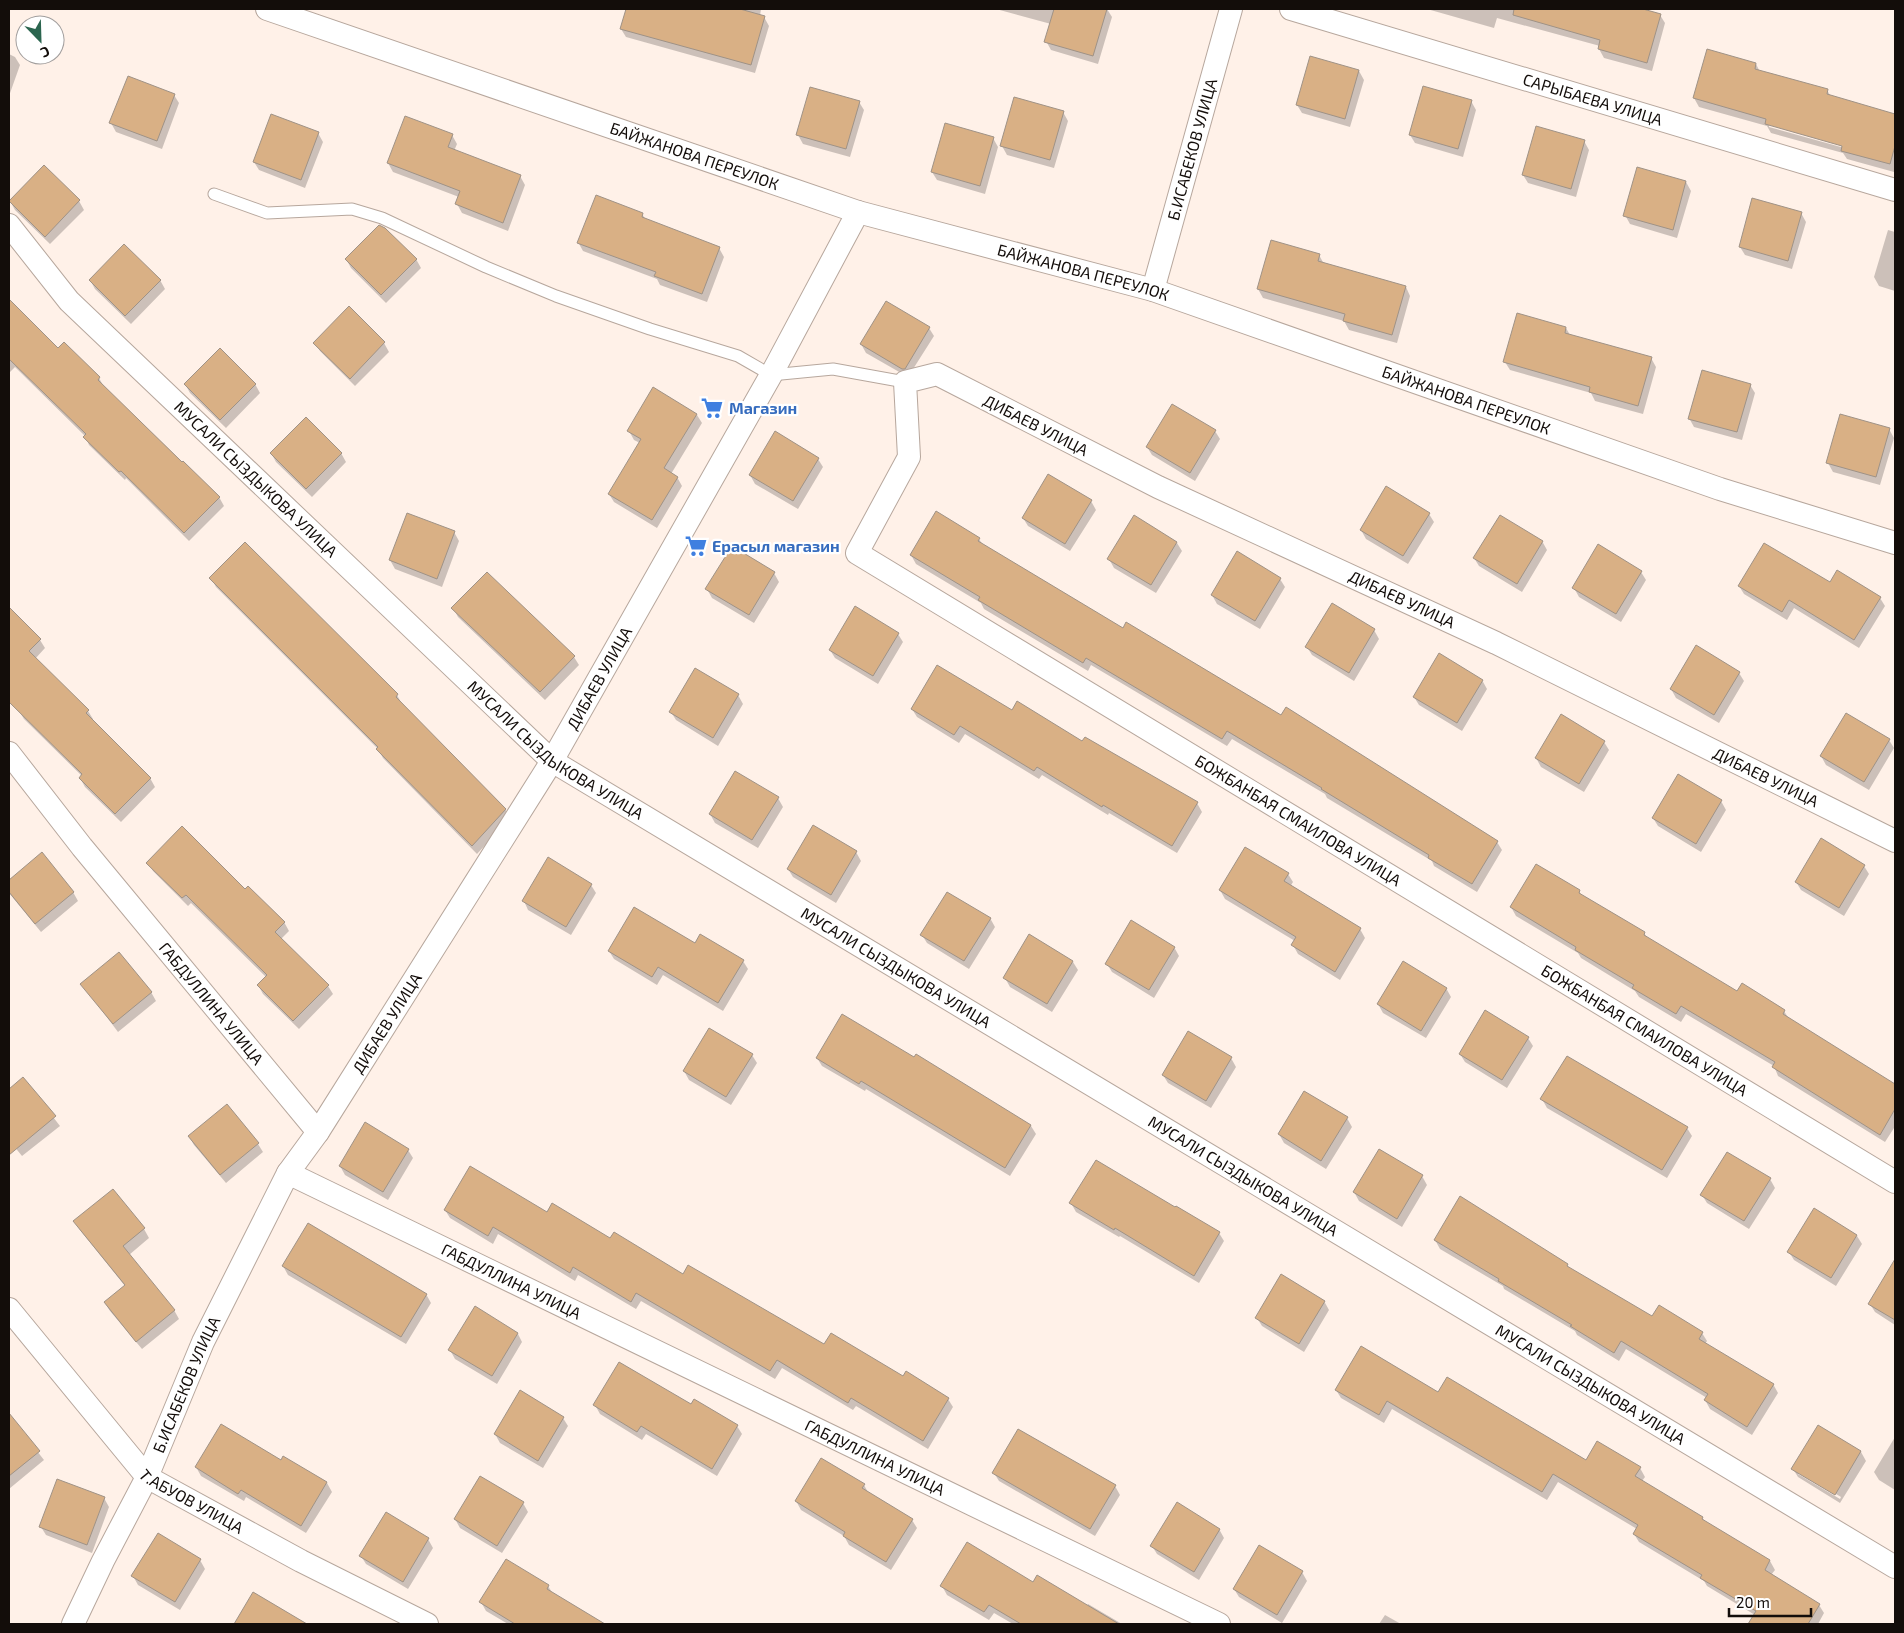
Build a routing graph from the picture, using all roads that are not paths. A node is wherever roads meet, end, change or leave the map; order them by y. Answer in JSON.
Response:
{"nodes":[{"id":1,"x":267,"y":9,"type":"edge"},
{"id":2,"x":1231,"y":9,"type":"edge"},
{"id":3,"x":1291,"y":9,"type":"edge"},
{"id":4,"x":1895,"y":190,"type":"edge"},
{"id":5,"x":214,"y":194,"type":"dead end"},
{"id":6,"x":858,"y":212,"type":"junction"},
{"id":7,"x":9,"y":225,"type":"edge"},
{"id":8,"x":1153,"y":290,"type":"junction"},
{"id":9,"x":771,"y":375,"type":"junction"},
{"id":10,"x":905,"y":382,"type":"junction"},
{"id":11,"x":1895,"y":543,"type":"edge"},
{"id":12,"x":9,"y":753,"type":"edge"},
{"id":13,"x":552,"y":761,"type":"junction"},
{"id":14,"x":1895,"y":841,"type":"edge"},
{"id":15,"x":318,"y":1132,"type":"junction"},
{"id":16,"x":288,"y":1173,"type":"junction"},
{"id":17,"x":1895,"y":1182,"type":"edge"},
{"id":18,"x":9,"y":1309,"type":"edge"},
{"id":19,"x":147,"y":1477,"type":"junction"},
{"id":20,"x":1895,"y":1567,"type":"edge"},
{"id":21,"x":73,"y":1624,"type":"edge"},
{"id":22,"x":428,"y":1624,"type":"edge"},
{"id":23,"x":1219,"y":1624,"type":"edge"}],
"edges":[{"from":1,"to":6,"type":"street","name":"БАЙЖАНОВА ПЕРЕУЛОК"},
{"from":2,"to":8,"type":"street","name":"Б.ИСАБЕКОВ УЛИЦА"},
{"from":3,"to":4,"type":"street","name":"САРЫБАЕВА УЛИЦА"},
{"from":5,"to":9,"type":"lane"},
{"from":6,"to":8,"type":"street","name":"БАЙЖАНОВА ПЕРЕУЛОК"},
{"from":6,"to":9,"type":"street","name":"ДИБАЕВ УЛИЦА"},
{"from":7,"to":13,"type":"street","name":"МУСАЛИ СЫЗДЫКОВА УЛИЦА"},
{"from":8,"to":11,"type":"street","name":"БАЙЖАНОВА ПЕРЕУЛОК"},
{"from":9,"to":10,"type":"lane"},
{"from":9,"to":13,"type":"street","name":"ДИБАЕВ УЛИЦА"},
{"from":10,"to":14,"type":"street","name":"ДИБАЕВ УЛИЦА"},
{"from":10,"to":17,"type":"street","name":"БОЖБАНБАЯ СМАИЛОВА УЛИЦА"},
{"from":12,"to":15,"type":"street","name":"ГАБДУЛЛИНА УЛИЦА"},
{"from":13,"to":15,"type":"street","name":"ДИБАЕВ УЛИЦА"},
{"from":13,"to":20,"type":"street","name":"МУСАЛИ СЫЗДЫКОВА УЛИЦА"},
{"from":15,"to":16,"type":"street"},
{"from":16,"to":19,"type":"street","name":"Б.ИСАБЕКОВ УЛИЦА"},
{"from":16,"to":23,"type":"street","name":"ГАБДУЛЛИНА УЛИЦА"},
{"from":18,"to":19,"type":"street","name":"Т.АБУОВ УЛИЦА"},
{"from":19,"to":21,"type":"street","name":"Б.ИСАБЕКОВ УЛИЦА"},
{"from":19,"to":22,"type":"street","name":"Т.АБУОВ УЛИЦА"}]}
